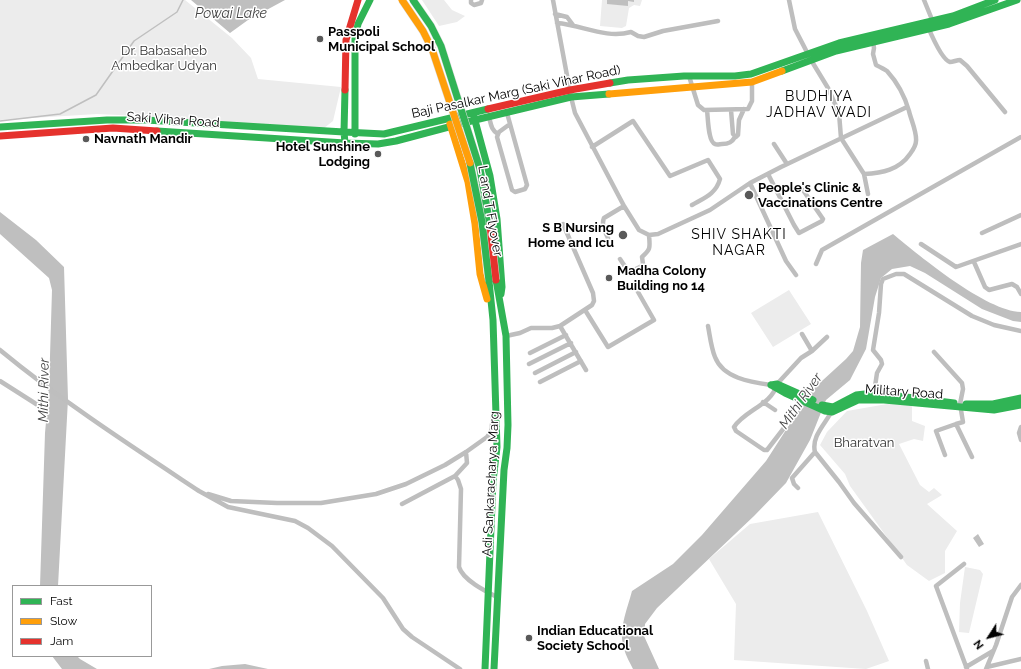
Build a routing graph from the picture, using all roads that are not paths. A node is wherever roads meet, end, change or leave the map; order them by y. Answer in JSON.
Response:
{"nodes":[{"id":1,"x":358,"y":0,"type":"edge"},
{"id":2,"x":370,"y":0,"type":"edge"},
{"id":3,"x":402,"y":0,"type":"edge"},
{"id":4,"x":413,"y":0,"type":"edge"},
{"id":5,"x":470,"y":0,"type":"edge"},
{"id":6,"x":482,"y":0,"type":"edge"},
{"id":7,"x":553,"y":0,"type":"edge"},
{"id":8,"x":789,"y":0,"type":"edge"},
{"id":9,"x":924,"y":0,"type":"edge"},
{"id":10,"x":995,"y":0,"type":"edge"},
{"id":11,"x":1017,"y":0,"type":"edge"},
{"id":12,"x":555,"y":14,"type":"junction"},
{"id":13,"x":718,"y":21,"type":"dead end"},
{"id":14,"x":557,"y":23,"type":"junction"},
{"id":15,"x":573,"y":25,"type":"junction"},
{"id":16,"x":931,"y":25,"type":"junction"},
{"id":17,"x":872,"y":38,"type":"junction"},
{"id":18,"x":808,"y":52,"type":"junction"},
{"id":19,"x":811,"y":60,"type":"junction"},
{"id":20,"x":689,"y":76,"type":"junction"},
{"id":21,"x":752,"y":82,"type":"junction"},
{"id":22,"x":694,"y":88,"type":"junction"},
{"id":23,"x":570,"y":94,"type":"junction"},
{"id":24,"x":907,"y":107,"type":"junction"},
{"id":25,"x":744,"y":109,"type":"junction"},
{"id":26,"x":707,"y":110,"type":"junction"},
{"id":27,"x":731,"y":110,"type":"junction"},
{"id":28,"x":1005,"y":112,"type":"dead end"},
{"id":29,"x":507,"y":113,"type":"junction"},
{"id":30,"x":474,"y":116,"type":"junction"},
{"id":31,"x":488,"y":117,"type":"junction"},
{"id":32,"x":448,"y":119,"type":"junction"},
{"id":33,"x":510,"y":124,"type":"junction"},
{"id":34,"x":11,"y":126,"type":"junction"},
{"id":35,"x":0,"y":127,"type":"edge"},
{"id":36,"x":450,"y":127,"type":"junction"},
{"id":37,"x":289,"y":129,"type":"junction"},
{"id":38,"x":344,"y":132,"type":"junction"},
{"id":39,"x":356,"y":134,"type":"junction"},
{"id":40,"x":498,"y":134,"type":"junction"},
{"id":41,"x":11,"y":135,"type":"junction"},
{"id":42,"x":0,"y":136,"type":"edge"},
{"id":43,"x":735,"y":136,"type":"junction"},
{"id":44,"x":1021,"y":137,"type":"edge"},
{"id":45,"x":841,"y":138,"type":"junction"},
{"id":46,"x":288,"y":139,"type":"junction"},
{"id":47,"x":344,"y":143,"type":"junction"},
{"id":48,"x":356,"y":143,"type":"junction"},
{"id":49,"x":774,"y":144,"type":"dead end"},
{"id":50,"x":592,"y":147,"type":"junction"},
{"id":51,"x":486,"y":163,"type":"junction"},
{"id":52,"x":787,"y":164,"type":"junction"},
{"id":53,"x":465,"y":169,"type":"junction"},
{"id":54,"x":768,"y":174,"type":"junction"},
{"id":55,"x":864,"y":174,"type":"junction"},
{"id":56,"x":750,"y":183,"type":"junction"},
{"id":57,"x":803,"y":190,"type":"dead end"},
{"id":58,"x":868,"y":194,"type":"dead end"},
{"id":59,"x":624,"y":206,"type":"junction"},
{"id":60,"x":692,"y":206,"type":"dead end"},
{"id":61,"x":1021,"y":215,"type":"edge"},
{"id":62,"x":563,"y":224,"type":"dead end"},
{"id":63,"x":982,"y":233,"type":"dead end"},
{"id":64,"x":649,"y":236,"type":"junction"},
{"id":65,"x":608,"y":238,"type":"dead end"},
{"id":66,"x":921,"y":244,"type":"dead end"},
{"id":67,"x":1021,"y":244,"type":"edge"},
{"id":68,"x":620,"y":259,"type":"dead end"},
{"id":69,"x":974,"y":262,"type":"junction"},
{"id":70,"x":816,"y":264,"type":"dead end"},
{"id":71,"x":796,"y":275,"type":"dead end"},
{"id":72,"x":492,"y":280,"type":"junction"},
{"id":73,"x":1021,"y":283,"type":"edge"},
{"id":74,"x":1015,"y":285,"type":"junction"},
{"id":75,"x":638,"y":292,"type":"dead end"},
{"id":76,"x":1021,"y":294,"type":"edge"},
{"id":77,"x":499,"y":301,"type":"junction"},
{"id":78,"x":585,"y":310,"type":"junction"},
{"id":79,"x":493,"y":320,"type":"junction"},
{"id":80,"x":560,"y":326,"type":"junction"},
{"id":81,"x":708,"y":326,"type":"dead end"},
{"id":82,"x":1021,"y":331,"type":"edge"},
{"id":83,"x":802,"y":334,"type":"dead end"},
{"id":84,"x":566,"y":335,"type":"junction"},
{"id":85,"x":506,"y":336,"type":"junction"},
{"id":86,"x":827,"y":337,"type":"dead end"},
{"id":87,"x":571,"y":343,"type":"junction"},
{"id":88,"x":0,"y":350,"type":"edge"},
{"id":89,"x":812,"y":351,"type":"junction"},
{"id":90,"x":576,"y":352,"type":"junction"},
{"id":91,"x":934,"y":352,"type":"dead end"},
{"id":92,"x":530,"y":353,"type":"dead end"},
{"id":93,"x":581,"y":361,"type":"junction"},
{"id":94,"x":529,"y":364,"type":"dead end"},
{"id":95,"x":586,"y":370,"type":"dead end"},
{"id":96,"x":535,"y":373,"type":"dead end"},
{"id":97,"x":0,"y":381,"type":"edge"},
{"id":98,"x":540,"y":382,"type":"dead end"},
{"id":99,"x":775,"y":386,"type":"junction"},
{"id":100,"x":874,"y":393,"type":"junction"},
{"id":101,"x":1021,"y":398,"type":"edge"},
{"id":102,"x":763,"y":402,"type":"junction"},
{"id":103,"x":934,"y":403,"type":"junction"},
{"id":104,"x":1021,"y":405,"type":"edge"},
{"id":105,"x":961,"y":406,"type":"junction"},
{"id":106,"x":496,"y":408,"type":"junction"},
{"id":107,"x":44,"y":409,"type":"dead end"},
{"id":108,"x":829,"y":409,"type":"junction"},
{"id":109,"x":775,"y":410,"type":"dead end"},
{"id":110,"x":956,"y":424,"type":"junction"},
{"id":111,"x":1021,"y":426,"type":"edge"},
{"id":112,"x":784,"y":428,"type":"dead end"},
{"id":113,"x":1021,"y":440,"type":"edge"},
{"id":114,"x":466,"y":452,"type":"junction"},
{"id":115,"x":815,"y":452,"type":"junction"},
{"id":116,"x":945,"y":455,"type":"dead end"},
{"id":117,"x":972,"y":457,"type":"dead end"},
{"id":118,"x":455,"y":476,"type":"junction"},
{"id":119,"x":798,"y":488,"type":"dead end"},
{"id":120,"x":199,"y":491,"type":"junction"},
{"id":121,"x":402,"y":504,"type":"dead end"},
{"id":122,"x":901,"y":557,"type":"dead end"},
{"id":123,"x":964,"y":564,"type":"dead end"},
{"id":124,"x":1021,"y":584,"type":"edge"},
{"id":125,"x":488,"y":592,"type":"junction"},
{"id":126,"x":497,"y":596,"type":"junction"},
{"id":127,"x":993,"y":651,"type":"junction"},
{"id":128,"x":1021,"y":659,"type":"edge"},
{"id":129,"x":926,"y":661,"type":"dead end"},
{"id":130,"x":966,"y":668,"type":"edge"},
{"id":131,"x":986,"y":668,"type":"edge"},
{"id":132,"x":460,"y":669,"type":"edge"},
{"id":133,"x":485,"y":669,"type":"edge"},
{"id":134,"x":494,"y":669,"type":"edge"},
{"id":135,"x":928,"y":669,"type":"edge"}],
"edges":[{"from":1,"to":38,"type":"main road"},
{"from":2,"to":39,"type":"main road"},
{"from":3,"to":72,"type":"main road","name":"L and T Flyover","bridge":true},
{"from":4,"to":72,"type":"main road","name":"L and T Flyover","bridge":true},
{"from":5,"to":6,"type":"street"},
{"from":7,"to":12,"type":"street"},
{"from":8,"to":18,"type":"street"},
{"from":9,"to":16,"type":"street"},
{"from":10,"to":16,"type":"main road","name":"Baji Pasalkar Marg (Saki Vihar Road)"},
{"from":11,"to":16,"type":"main road","name":"Baji Pasalkar Marg (Saki Vihar Road)"},
{"from":12,"to":14,"type":"street"},
{"from":12,"to":15,"type":"street"},
{"from":13,"to":15,"type":"street"},
{"from":14,"to":15,"type":"street"},
{"from":14,"to":23,"type":"street"},
{"from":16,"to":17,"type":"main road","name":"Baji Pasalkar Marg (Saki Vihar Road)"},
{"from":16,"to":28,"type":"street"},
{"from":17,"to":18,"type":"main road","name":"Baji Pasalkar Marg (Saki Vihar Road)"},
{"from":17,"to":19,"type":"main road","name":"Baji Pasalkar Marg (Saki Vihar Road)"},
{"from":17,"to":24,"type":"street"},
{"from":18,"to":19,"type":"street"},
{"from":18,"to":20,"type":"main road","name":"Baji Pasalkar Marg (Saki Vihar Road)"},
{"from":19,"to":21,"type":"main road","name":"Baji Pasalkar Marg (Saki Vihar Road)"},
{"from":19,"to":45,"type":"street"},
{"from":20,"to":22,"type":"street"},
{"from":20,"to":23,"type":"main road","name":"Baji Pasalkar Marg (Saki Vihar Road)"},
{"from":21,"to":22,"type":"main road","name":"Baji Pasalkar Marg (Saki Vihar Road)"},
{"from":21,"to":25,"type":"street"},
{"from":22,"to":23,"type":"main road","name":"Baji Pasalkar Marg (Saki Vihar Road)"},
{"from":22,"to":26,"type":"street"},
{"from":23,"to":29,"type":"main road","name":"Baji Pasalkar Marg (Saki Vihar Road)"},
{"from":23,"to":30,"type":"main road","name":"Baji Pasalkar Marg (Saki Vihar Road)"},
{"from":23,"to":50,"type":"street"},
{"from":24,"to":45,"type":"street"},
{"from":24,"to":55,"type":"street"},
{"from":25,"to":27,"type":"street"},
{"from":25,"to":43,"type":"street"},
{"from":26,"to":27,"type":"street"},
{"from":26,"to":43,"type":"street"},
{"from":27,"to":43,"type":"street"},
{"from":29,"to":31,"type":"main road","name":"Baji Pasalkar Marg (Saki Vihar Road)"},
{"from":29,"to":33,"type":"street"},
{"from":30,"to":31,"type":"main road","name":"Baji Pasalkar Marg (Saki Vihar Road)"},
{"from":30,"to":32,"type":"main road","name":"Baji Pasalkar Marg (Saki Vihar Road)"},
{"from":30,"to":36,"type":"main road","name":"Baji Pasalkar Marg (Saki Vihar Road)"},
{"from":30,"to":51,"type":"main road"},
{"from":31,"to":40,"type":"street"},
{"from":32,"to":36,"type":"main road"},
{"from":32,"to":39,"type":"main road","name":"Baji Pasalkar Marg (Saki Vihar Road)"},
{"from":33,"to":40,"type":"street"},
{"from":33,"to":40,"type":"street"},
{"from":34,"to":35,"type":"main road","name":"Saki Vihar Road"},
{"from":34,"to":37,"type":"main road","name":"Saki Vihar Road"},
{"from":34,"to":41,"type":"main road"},
{"from":36,"to":48,"type":"main road","name":"Baji Pasalkar Marg (Saki Vihar Road)"},
{"from":36,"to":53,"type":"main road"},
{"from":37,"to":38,"type":"main road","name":"Saki Vihar Road"},
{"from":37,"to":46,"type":"main road"},
{"from":38,"to":39,"type":"main road","name":"Baji Pasalkar Marg (Saki Vihar Road)"},
{"from":38,"to":47,"type":"main road"},
{"from":39,"to":48,"type":"main road"},
{"from":41,"to":42,"type":"main road","name":"Saki Vihar Road"},
{"from":41,"to":46,"type":"main road","name":"Saki Vihar Road"},
{"from":44,"to":70,"type":"street"},
{"from":45,"to":52,"type":"street"},
{"from":45,"to":55,"type":"street"},
{"from":46,"to":47,"type":"main road","name":"Saki Vihar Road"},
{"from":47,"to":48,"type":"main road","name":"Baji Pasalkar Marg (Saki Vihar Road)"},
{"from":49,"to":52,"type":"street"},
{"from":50,"to":59,"type":"street"},
{"from":50,"to":60,"type":"street"},
{"from":51,"to":53,"type":"main road"},
{"from":51,"to":77,"type":"main road"},
{"from":52,"to":54,"type":"street"},
{"from":53,"to":79,"type":"main road"},
{"from":54,"to":56,"type":"street"},
{"from":54,"to":57,"type":"street"},
{"from":55,"to":58,"type":"street"},
{"from":56,"to":64,"type":"street"},
{"from":56,"to":71,"type":"street"},
{"from":59,"to":64,"type":"street"},
{"from":59,"to":65,"type":"street"},
{"from":61,"to":63,"type":"street"},
{"from":62,"to":78,"type":"street"},
{"from":64,"to":68,"type":"street"},
{"from":66,"to":69,"type":"street"},
{"from":67,"to":69,"type":"street"},
{"from":69,"to":74,"type":"street"},
{"from":72,"to":77,"type":"main road","name":"L and T Flyover"},
{"from":72,"to":79,"type":"main road","name":"L and T Flyover"},
{"from":73,"to":74,"type":"street"},
{"from":74,"to":76,"type":"street"},
{"from":75,"to":78,"type":"street"},
{"from":77,"to":85,"type":"main road","name":"Adi Sankaracharya Marg"},
{"from":78,"to":80,"type":"street"},
{"from":79,"to":106,"type":"main road","name":"Adi Sankaracharya Marg"},
{"from":80,"to":84,"type":"street"},
{"from":80,"to":85,"type":"street"},
{"from":81,"to":99,"type":"street"},
{"from":82,"to":100,"type":"street"},
{"from":83,"to":89,"type":"street"},
{"from":84,"to":87,"type":"street"},
{"from":84,"to":92,"type":"street"},
{"from":85,"to":126,"type":"main road","name":"Adi Sankaracharya Marg"},
{"from":86,"to":89,"type":"street"},
{"from":87,"to":90,"type":"street"},
{"from":87,"to":94,"type":"street"},
{"from":88,"to":120,"type":"street"},
{"from":89,"to":99,"type":"street"},
{"from":90,"to":93,"type":"street"},
{"from":90,"to":96,"type":"street"},
{"from":91,"to":105,"type":"street"},
{"from":93,"to":95,"type":"street"},
{"from":93,"to":98,"type":"street"},
{"from":97,"to":107,"type":"street"},
{"from":99,"to":102,"type":"street"},
{"from":99,"to":108,"type":"main road"},
{"from":100,"to":103,"type":"main road"},
{"from":100,"to":108,"type":"main road"},
{"from":101,"to":105,"type":"main road"},
{"from":102,"to":109,"type":"street"},
{"from":102,"to":112,"type":"street"},
{"from":103,"to":105,"type":"main road","name":"Military Road"},
{"from":103,"to":108,"type":"main road","name":"Military Road"},
{"from":104,"to":105,"type":"main road","name":"Military Road"},
{"from":105,"to":110,"type":"street"},
{"from":106,"to":114,"type":"street"},
{"from":106,"to":125,"type":"main road","name":"Adi Sankaracharya Marg"},
{"from":108,"to":115,"type":"street"},
{"from":110,"to":116,"type":"street"},
{"from":110,"to":117,"type":"street"},
{"from":111,"to":113,"type":"street"},
{"from":114,"to":118,"type":"street"},
{"from":114,"to":120,"type":"street"},
{"from":115,"to":119,"type":"street"},
{"from":115,"to":122,"type":"street"},
{"from":118,"to":121,"type":"street"},
{"from":118,"to":125,"type":"street"},
{"from":120,"to":132,"type":"street"},
{"from":123,"to":130,"type":"street"},
{"from":124,"to":127,"type":"street"},
{"from":125,"to":126,"type":"street"},
{"from":125,"to":133,"type":"main road","name":"Adi Sankaracharya Marg"},
{"from":126,"to":134,"type":"main road","name":"Adi Sankaracharya Marg"},
{"from":127,"to":130,"type":"street"},
{"from":127,"to":131,"type":"street"},
{"from":128,"to":131,"type":"street"},
{"from":129,"to":135,"type":"street"}]}
